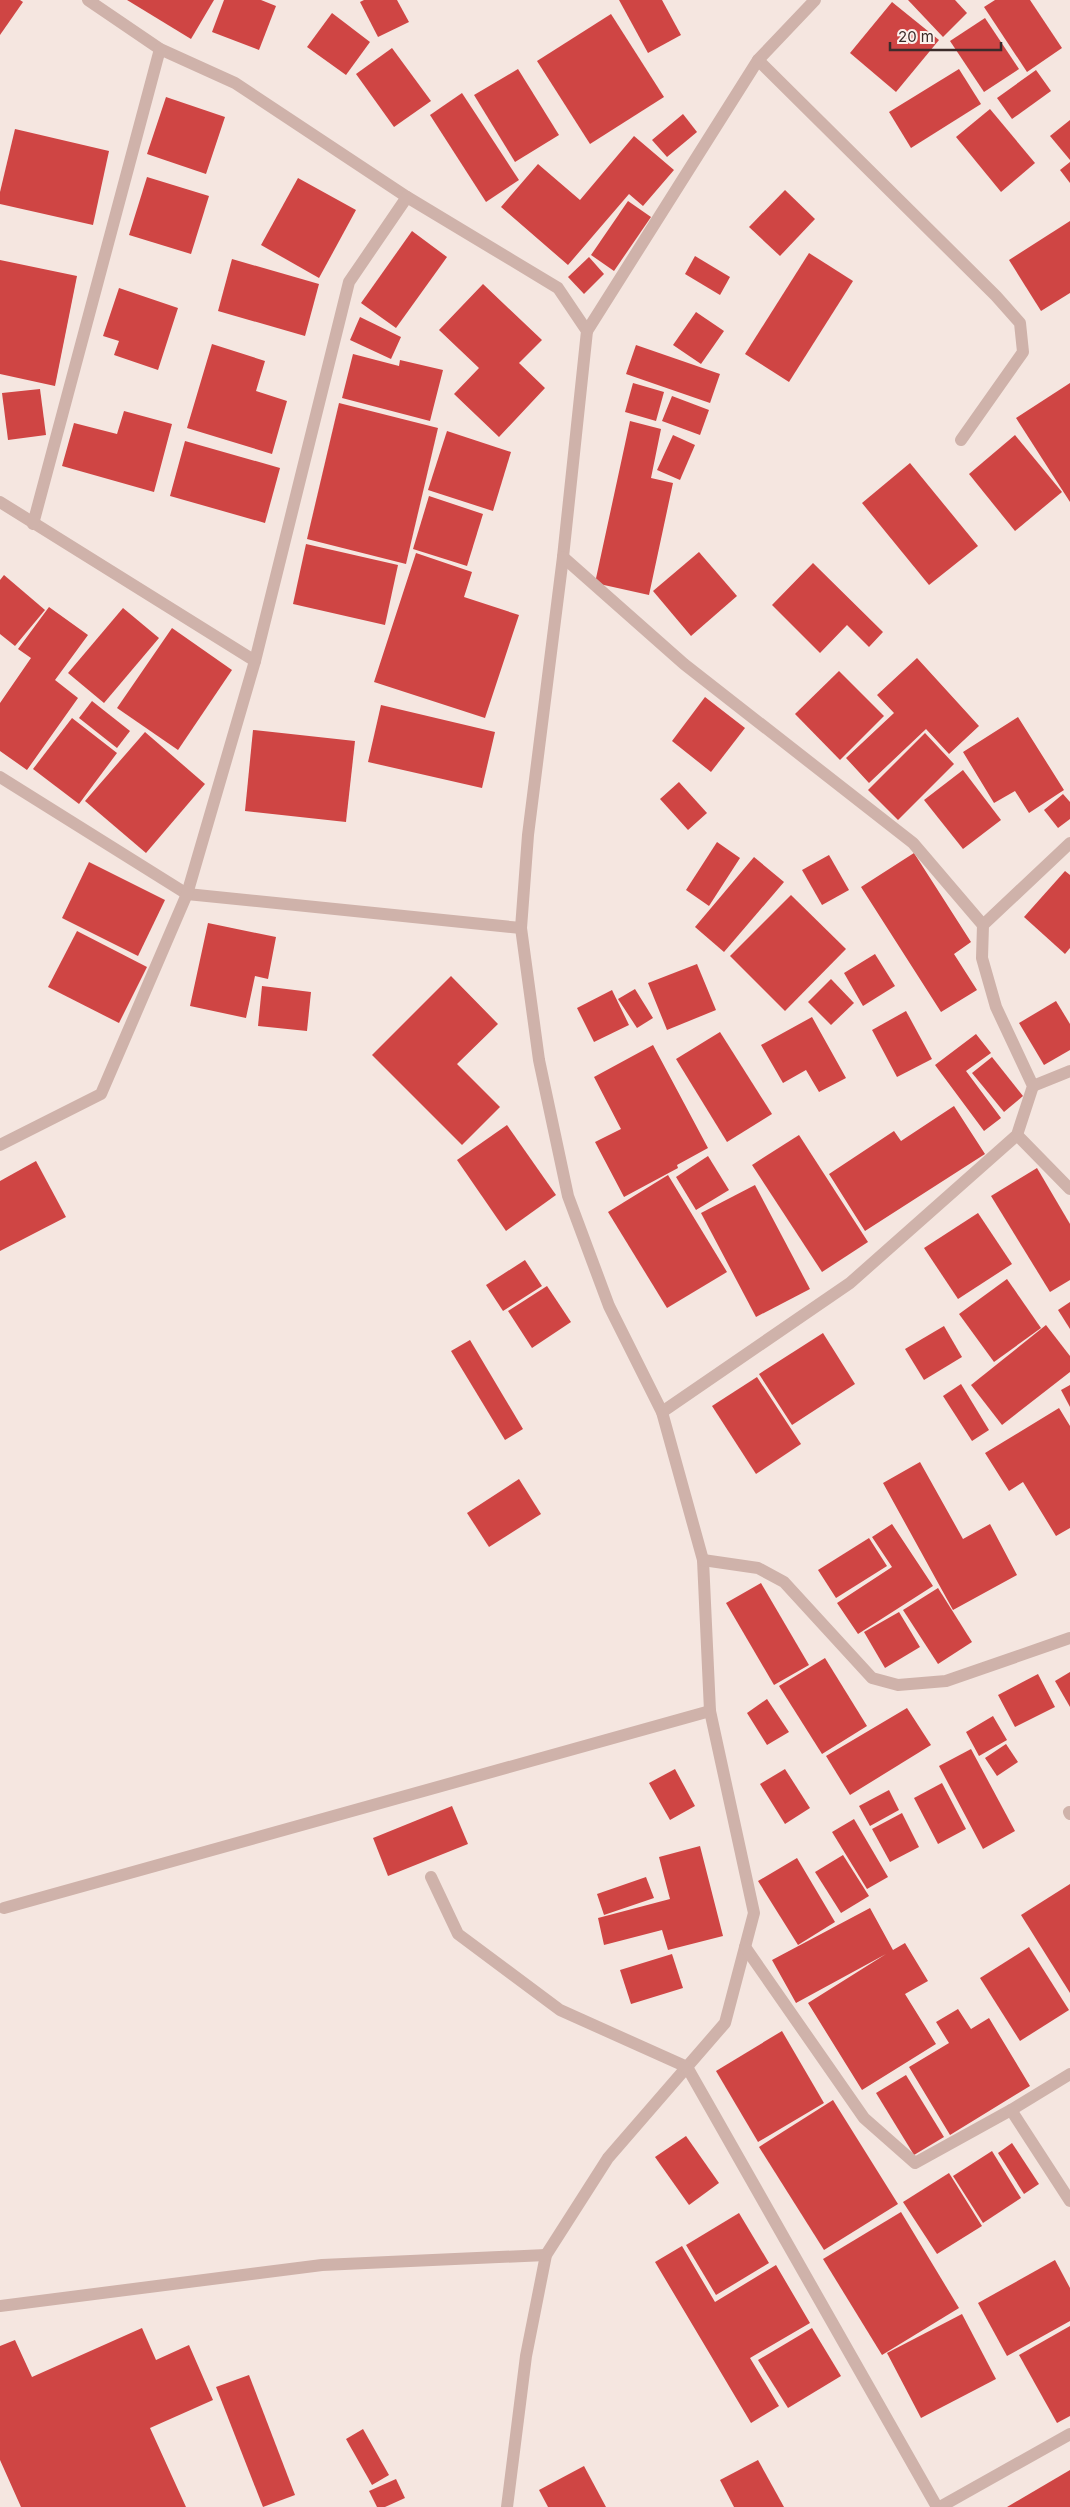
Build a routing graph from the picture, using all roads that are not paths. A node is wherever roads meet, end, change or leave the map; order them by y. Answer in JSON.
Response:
{"nodes":[{"id":1,"x":88,"y":0,"type":"edge"},
{"id":2,"x":815,"y":0,"type":"edge"},
{"id":3,"x":160,"y":49,"type":"junction"},
{"id":4,"x":758,"y":60,"type":"junction"},
{"id":5,"x":407,"y":197,"type":"junction"},
{"id":6,"x":587,"y":331,"type":"junction"},
{"id":7,"x":961,"y":440,"type":"dead end"},
{"id":8,"x":0,"y":502,"type":"edge"},
{"id":9,"x":33,"y":524,"type":"junction"},
{"id":10,"x":563,"y":557,"type":"junction"},
{"id":11,"x":254,"y":661,"type":"junction"},
{"id":12,"x":0,"y":777,"type":"edge"},
{"id":13,"x":1070,"y":843,"type":"edge"},
{"id":14,"x":186,"y":894,"type":"junction"},
{"id":15,"x":983,"y":925,"type":"junction"},
{"id":16,"x":520,"y":928,"type":"junction"},
{"id":17,"x":1070,"y":1071,"type":"edge"},
{"id":18,"x":1033,"y":1086,"type":"junction"},
{"id":19,"x":1017,"y":1135,"type":"junction"},
{"id":20,"x":0,"y":1145,"type":"edge"},
{"id":21,"x":1070,"y":1189,"type":"edge"},
{"id":22,"x":662,"y":1412,"type":"junction"},
{"id":23,"x":703,"y":1560,"type":"junction"},
{"id":24,"x":1070,"y":1638,"type":"edge"},
{"id":25,"x":710,"y":1711,"type":"junction"},
{"id":26,"x":431,"y":1877,"type":"dead end"},
{"id":27,"x":4,"y":1908,"type":"dead end"},
{"id":28,"x":745,"y":1947,"type":"junction"},
{"id":29,"x":686,"y":2067,"type":"junction"},
{"id":30,"x":1070,"y":2074,"type":"edge"},
{"id":31,"x":1011,"y":2110,"type":"junction"},
{"id":32,"x":1070,"y":2201,"type":"edge"},
{"id":33,"x":546,"y":2254,"type":"junction"},
{"id":34,"x":0,"y":2306,"type":"edge"},
{"id":35,"x":1070,"y":2434,"type":"edge"},
{"id":36,"x":508,"y":2507,"type":"edge"},
{"id":37,"x":938,"y":2507,"type":"edge"}],
"edges":[{"from":1,"to":3,"type":"street"},
{"from":2,"to":4,"type":"street"},
{"from":3,"to":5,"type":"street"},
{"from":3,"to":9,"type":"street"},
{"from":4,"to":6,"type":"street"},
{"from":4,"to":7,"type":"street"},
{"from":5,"to":6,"type":"street"},
{"from":5,"to":11,"type":"street"},
{"from":6,"to":10,"type":"street"},
{"from":8,"to":9,"type":"street"},
{"from":9,"to":11,"type":"street"},
{"from":10,"to":15,"type":"street"},
{"from":10,"to":16,"type":"street"},
{"from":11,"to":14,"type":"street"},
{"from":12,"to":14,"type":"street"},
{"from":13,"to":15,"type":"street"},
{"from":14,"to":16,"type":"street"},
{"from":14,"to":20,"type":"street"},
{"from":15,"to":18,"type":"street"},
{"from":16,"to":22,"type":"street"},
{"from":17,"to":18,"type":"street"},
{"from":18,"to":19,"type":"street"},
{"from":19,"to":21,"type":"street"},
{"from":19,"to":22,"type":"street"},
{"from":22,"to":23,"type":"street"},
{"from":23,"to":24,"type":"street"},
{"from":23,"to":25,"type":"street"},
{"from":25,"to":27,"type":"street"},
{"from":25,"to":28,"type":"street"},
{"from":26,"to":29,"type":"street"},
{"from":28,"to":29,"type":"street"},
{"from":28,"to":31,"type":"street"},
{"from":29,"to":33,"type":"street"},
{"from":29,"to":37,"type":"street"},
{"from":30,"to":31,"type":"street"},
{"from":31,"to":32,"type":"street"},
{"from":33,"to":34,"type":"street"},
{"from":33,"to":36,"type":"street"},
{"from":35,"to":37,"type":"street"}]}
